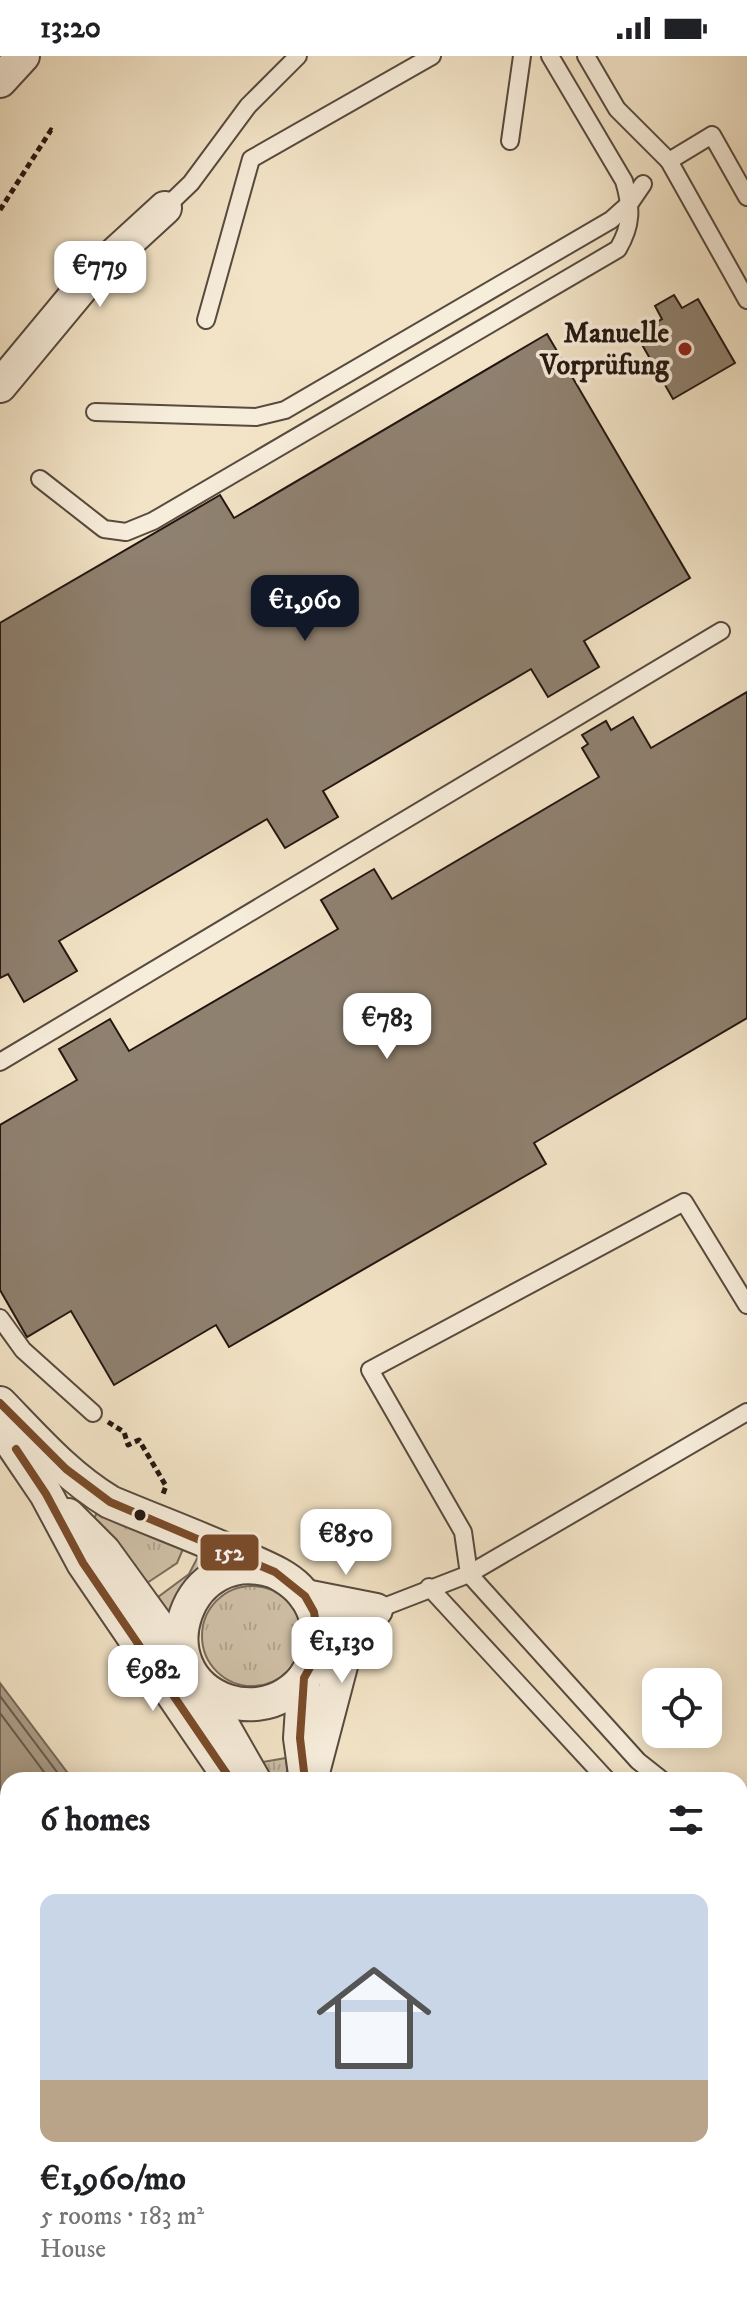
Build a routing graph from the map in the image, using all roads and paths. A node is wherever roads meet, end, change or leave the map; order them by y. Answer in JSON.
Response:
{"nodes":[{"id":1,"x":23,"y":56,"type":"edge"},
{"id":2,"x":298,"y":56,"type":"edge"},
{"id":3,"x":432,"y":56,"type":"edge"},
{"id":4,"x":522,"y":56,"type":"edge"},
{"id":5,"x":550,"y":56,"type":"edge"},
{"id":6,"x":586,"y":56,"type":"edge"},
{"id":7,"x":0,"y":81,"type":"edge"},
{"id":8,"x":54,"y":132,"type":"dead end"},
{"id":9,"x":510,"y":141,"type":"dead end"},
{"id":10,"x":669,"y":161,"type":"junction"},
{"id":11,"x":643,"y":184,"type":"dead end"},
{"id":12,"x":747,"y":197,"type":"edge"},
{"id":13,"x":630,"y":203,"type":"junction"},
{"id":14,"x":165,"y":208,"type":"joint"},
{"id":15,"x":0,"y":210,"type":"edge"},
{"id":16,"x":747,"y":300,"type":"edge"},
{"id":17,"x":206,"y":320,"type":"dead end"},
{"id":18,"x":2,"y":383,"type":"edge"},
{"id":19,"x":95,"y":412,"type":"dead end"},
{"id":20,"x":40,"y":479,"type":"dead end"},
{"id":21,"x":721,"y":631,"type":"dead end"},
{"id":22,"x":0,"y":1062,"type":"edge"},
{"id":23,"x":747,"y":1305,"type":"edge"},
{"id":24,"x":0,"y":1318,"type":"edge"},
{"id":25,"x":0,"y":1403,"type":"edge"},
{"id":26,"x":747,"y":1412,"type":"edge"},
{"id":27,"x":93,"y":1413,"type":"joint"},
{"id":28,"x":0,"y":1426,"type":"edge"},
{"id":29,"x":46,"y":1494,"type":"junction"},
{"id":30,"x":160,"y":1502,"type":"dead end"},
{"id":31,"x":275,"y":1572,"type":"junction"},
{"id":32,"x":469,"y":1574,"type":"junction"},
{"id":33,"x":429,"y":1587,"type":"junction"},
{"id":34,"x":305,"y":1596,"type":"junction"},
{"id":35,"x":376,"y":1610,"type":"junction"},
{"id":36,"x":346,"y":1647,"type":"junction"},
{"id":37,"x":193,"y":1674,"type":"junction"},
{"id":38,"x":306,"y":1675,"type":"junction"},
{"id":39,"x":226,"y":1772,"type":"edge"},
{"id":40,"x":249,"y":1772,"type":"edge"},
{"id":41,"x":306,"y":1772,"type":"edge"},
{"id":42,"x":310,"y":1772,"type":"edge"},
{"id":43,"x":600,"y":1772,"type":"edge"},
{"id":44,"x":652,"y":1772,"type":"edge"}],
"edges":[{"from":1,"to":7,"type":"street"},
{"from":2,"to":14,"type":"lane"},
{"from":3,"to":17,"type":"lane"},
{"from":4,"to":9,"type":"lane"},
{"from":5,"to":13,"type":"lane"},
{"from":6,"to":10,"type":"lane"},
{"from":8,"to":15,"type":"path"},
{"from":10,"to":12,"type":"lane"},
{"from":10,"to":16,"type":"lane"},
{"from":11,"to":13,"type":"lane"},
{"from":13,"to":19,"type":"lane"},
{"from":13,"to":20,"type":"lane"},
{"from":14,"to":18,"type":"street"},
{"from":21,"to":22,"type":"lane"},
{"from":23,"to":32,"type":"lane"},
{"from":24,"to":27,"type":"lane"},
{"from":25,"to":31,"type":"street"},
{"from":26,"to":32,"type":"lane"},
{"from":27,"to":30,"type":"path"},
{"from":28,"to":29,"type":"street"},
{"from":29,"to":37,"type":"street"},
{"from":29,"to":39,"type":"street"},
{"from":31,"to":34,"type":"street"},
{"from":31,"to":37,"type":"street"},
{"from":32,"to":33,"type":"lane"},
{"from":32,"to":44,"type":"lane"},
{"from":33,"to":35,"type":"lane"},
{"from":33,"to":43,"type":"lane"},
{"from":34,"to":35,"type":"street"},
{"from":34,"to":38,"type":"street"},
{"from":35,"to":36,"type":"street"},
{"from":36,"to":38,"type":"street"},
{"from":36,"to":42,"type":"street"},
{"from":37,"to":38,"type":"street"},
{"from":37,"to":40,"type":"street"},
{"from":38,"to":41,"type":"street"}]}
